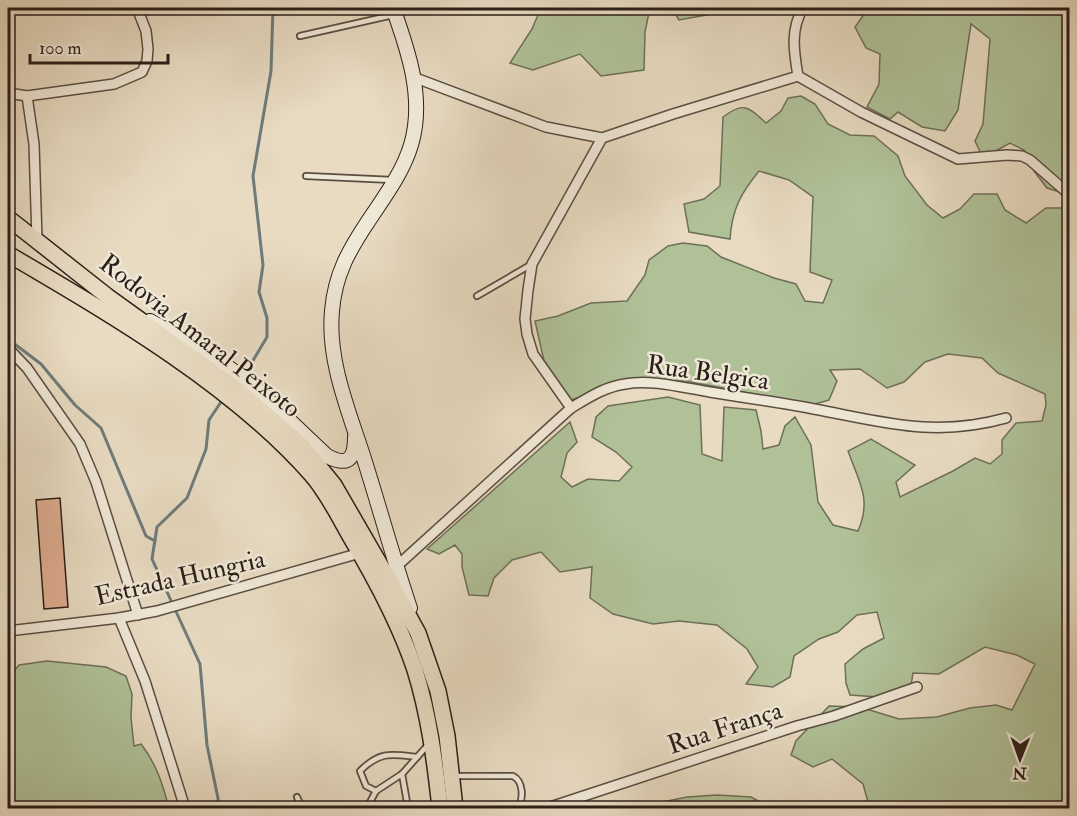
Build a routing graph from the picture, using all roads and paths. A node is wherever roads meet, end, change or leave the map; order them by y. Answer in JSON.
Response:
{"nodes":[{"id":1,"x":137,"y":8,"type":"edge"},
{"id":2,"x":802,"y":8,"type":"edge"},
{"id":3,"x":394,"y":11,"type":"edge"},
{"id":4,"x":300,"y":36,"type":"dead end"},
{"id":5,"x":798,"y":76,"type":"junction"},
{"id":6,"x":413,"y":77,"type":"junction"},
{"id":7,"x":8,"y":93,"type":"edge"},
{"id":8,"x":27,"y":96,"type":"junction"},
{"id":9,"x":602,"y":138,"type":"junction"},
{"id":10,"x":306,"y":176,"type":"dead end"},
{"id":11,"x":395,"y":180,"type":"junction"},
{"id":12,"x":1070,"y":195,"type":"edge"},
{"id":13,"x":8,"y":218,"type":"edge"},
{"id":14,"x":37,"y":240,"type":"junction"},
{"id":15,"x":8,"y":254,"type":"edge"},
{"id":16,"x":532,"y":264,"type":"junction"},
{"id":17,"x":477,"y":296,"type":"dead end"},
{"id":18,"x":8,"y":348,"type":"edge"},
{"id":19,"x":225,"y":379,"type":"junction"},
{"id":20,"x":240,"y":391,"type":"junction"},
{"id":21,"x":571,"y":408,"type":"junction"},
{"id":22,"x":1006,"y":418,"type":"dead end"},
{"id":23,"x":356,"y":429,"type":"junction"},
{"id":24,"x":360,"y":553,"type":"junction"},
{"id":25,"x":397,"y":566,"type":"junction"},
{"id":26,"x":138,"y":615,"type":"junction"},
{"id":27,"x":119,"y":618,"type":"junction"},
{"id":28,"x":8,"y":631,"type":"edge"},
{"id":29,"x":418,"y":633,"type":"junction"},
{"id":30,"x":917,"y":687,"type":"dead end"},
{"id":31,"x":431,"y":742,"type":"junction"},
{"id":32,"x":417,"y":758,"type":"junction"},
{"id":33,"x":402,"y":774,"type":"junction"},
{"id":34,"x":452,"y":776,"type":"junction"},
{"id":35,"x":376,"y":791,"type":"junction"},
{"id":36,"x":297,"y":797,"type":"dead end"},
{"id":37,"x":185,"y":808,"type":"edge"},
{"id":38,"x":302,"y":808,"type":"edge"},
{"id":39,"x":370,"y":808,"type":"edge"},
{"id":40,"x":408,"y":808,"type":"edge"},
{"id":41,"x":440,"y":808,"type":"edge"},
{"id":42,"x":455,"y":808,"type":"edge"},
{"id":43,"x":512,"y":808,"type":"edge"},
{"id":44,"x":547,"y":808,"type":"edge"}],
"edges":[{"from":1,"to":8,"type":"street"},
{"from":2,"to":5,"type":"street"},
{"from":3,"to":4,"type":"lane"},
{"from":3,"to":6,"type":"main road"},
{"from":5,"to":9,"type":"street"},
{"from":5,"to":12,"type":"street"},
{"from":6,"to":9,"type":"street"},
{"from":6,"to":11,"type":"main road"},
{"from":7,"to":8,"type":"street"},
{"from":8,"to":14,"type":"street"},
{"from":9,"to":16,"type":"street"},
{"from":10,"to":11,"type":"lane"},
{"from":11,"to":23,"type":"main road"},
{"from":13,"to":14,"type":"highway","name":"Rodovia Amaral Peixoto"},
{"from":14,"to":19,"type":"highway","name":"Rodovia Amaral Peixoto"},
{"from":15,"to":19,"type":"highway","name":"Rodovia Amaral Peixoto"},
{"from":16,"to":17,"type":"lane"},
{"from":16,"to":21,"type":"street"},
{"from":18,"to":26,"type":"street"},
{"from":19,"to":20,"type":"highway","name":"Rodovia Amaral Peixoto"},
{"from":20,"to":23,"type":"main road"},
{"from":20,"to":24,"type":"highway","name":"Rodovia Amaral Peixoto"},
{"from":20,"to":29,"type":"highway","name":"Rodovia Amaral Peixoto"},
{"from":21,"to":22,"type":"street","name":"Rua Belgica"},
{"from":21,"to":25,"type":"street","name":"Rua Belgica"},
{"from":23,"to":25,"type":"main road"},
{"from":24,"to":26,"type":"street","name":"Estrada Hungria"},
{"from":24,"to":31,"type":"highway","name":"Rodovia Amaral Peixoto"},
{"from":25,"to":29,"type":"main road"},
{"from":26,"to":27,"type":"street","name":"Estrada Hungria"},
{"from":27,"to":28,"type":"street","name":"Estrada Hungria"},
{"from":27,"to":37,"type":"street"},
{"from":29,"to":34,"type":"highway","name":"Rodovia Amaral Peixoto"},
{"from":30,"to":44,"type":"street","name":"Rua França"},
{"from":31,"to":32,"type":"lane"},
{"from":31,"to":41,"type":"highway","name":"Rodovia Amaral Peixoto"},
{"from":32,"to":33,"type":"lane"},
{"from":32,"to":35,"type":"lane"},
{"from":33,"to":35,"type":"lane"},
{"from":33,"to":40,"type":"lane"},
{"from":34,"to":42,"type":"highway","name":"Rodovia Amaral Peixoto"},
{"from":34,"to":43,"type":"lane"},
{"from":35,"to":39,"type":"lane"},
{"from":36,"to":38,"type":"lane"}]}
